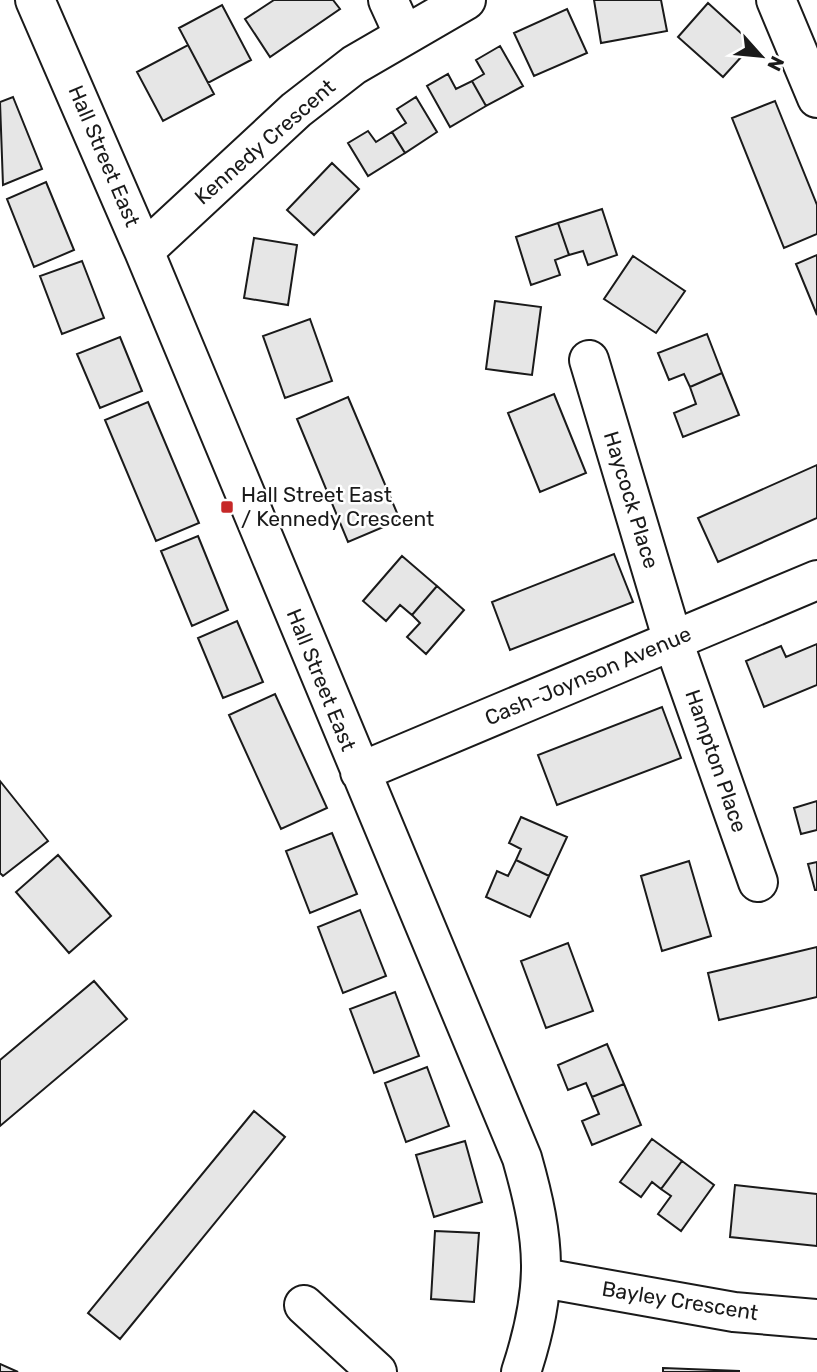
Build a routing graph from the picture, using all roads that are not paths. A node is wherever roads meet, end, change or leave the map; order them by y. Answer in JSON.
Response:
{"nodes":[{"id":1,"x":35,"y":0,"type":"edge"},
{"id":2,"x":388,"y":0,"type":"edge"},
{"id":3,"x":466,"y":0,"type":"edge"},
{"id":4,"x":776,"y":0,"type":"edge"},
{"id":5,"x":404,"y":35,"type":"junction"},
{"id":6,"x":817,"y":98,"type":"edge"},
{"id":7,"x":144,"y":251,"type":"junction"},
{"id":8,"x":589,"y":360,"type":"dead end"},
{"id":9,"x":817,"y":580,"type":"edge"},
{"id":10,"x":673,"y":641,"type":"junction"},
{"id":11,"x":360,"y":772,"type":"junction"},
{"id":12,"x":758,"y":882,"type":"dead end"},
{"id":13,"x":543,"y":1278,"type":"junction"},
{"id":14,"x":304,"y":1305,"type":"dead end"},
{"id":15,"x":817,"y":1319,"type":"edge"},
{"id":16,"x":377,"y":1372,"type":"edge"},
{"id":17,"x":521,"y":1372,"type":"edge"}],
"edges":[{"from":1,"to":7,"type":"street","name":"Hall Street East"},
{"from":2,"to":5,"type":"street"},
{"from":3,"to":5,"type":"street","name":"Kennedy Crescent"},
{"from":4,"to":6,"type":"street"},
{"from":5,"to":7,"type":"street","name":"Kennedy Crescent"},
{"from":7,"to":11,"type":"street","name":"Hall Street East"},
{"from":8,"to":10,"type":"street","name":"Haycock Place"},
{"from":9,"to":10,"type":"street","name":"Cash-Joynson Avenue"},
{"from":10,"to":11,"type":"street","name":"Cash-Joynson Avenue"},
{"from":10,"to":12,"type":"street","name":"Hampton Place"},
{"from":11,"to":13,"type":"street","name":"Hall Street East"},
{"from":13,"to":15,"type":"street","name":"Bayley Crescent"},
{"from":13,"to":17,"type":"street","name":"Hall Street East"},
{"from":14,"to":16,"type":"street"}]}
